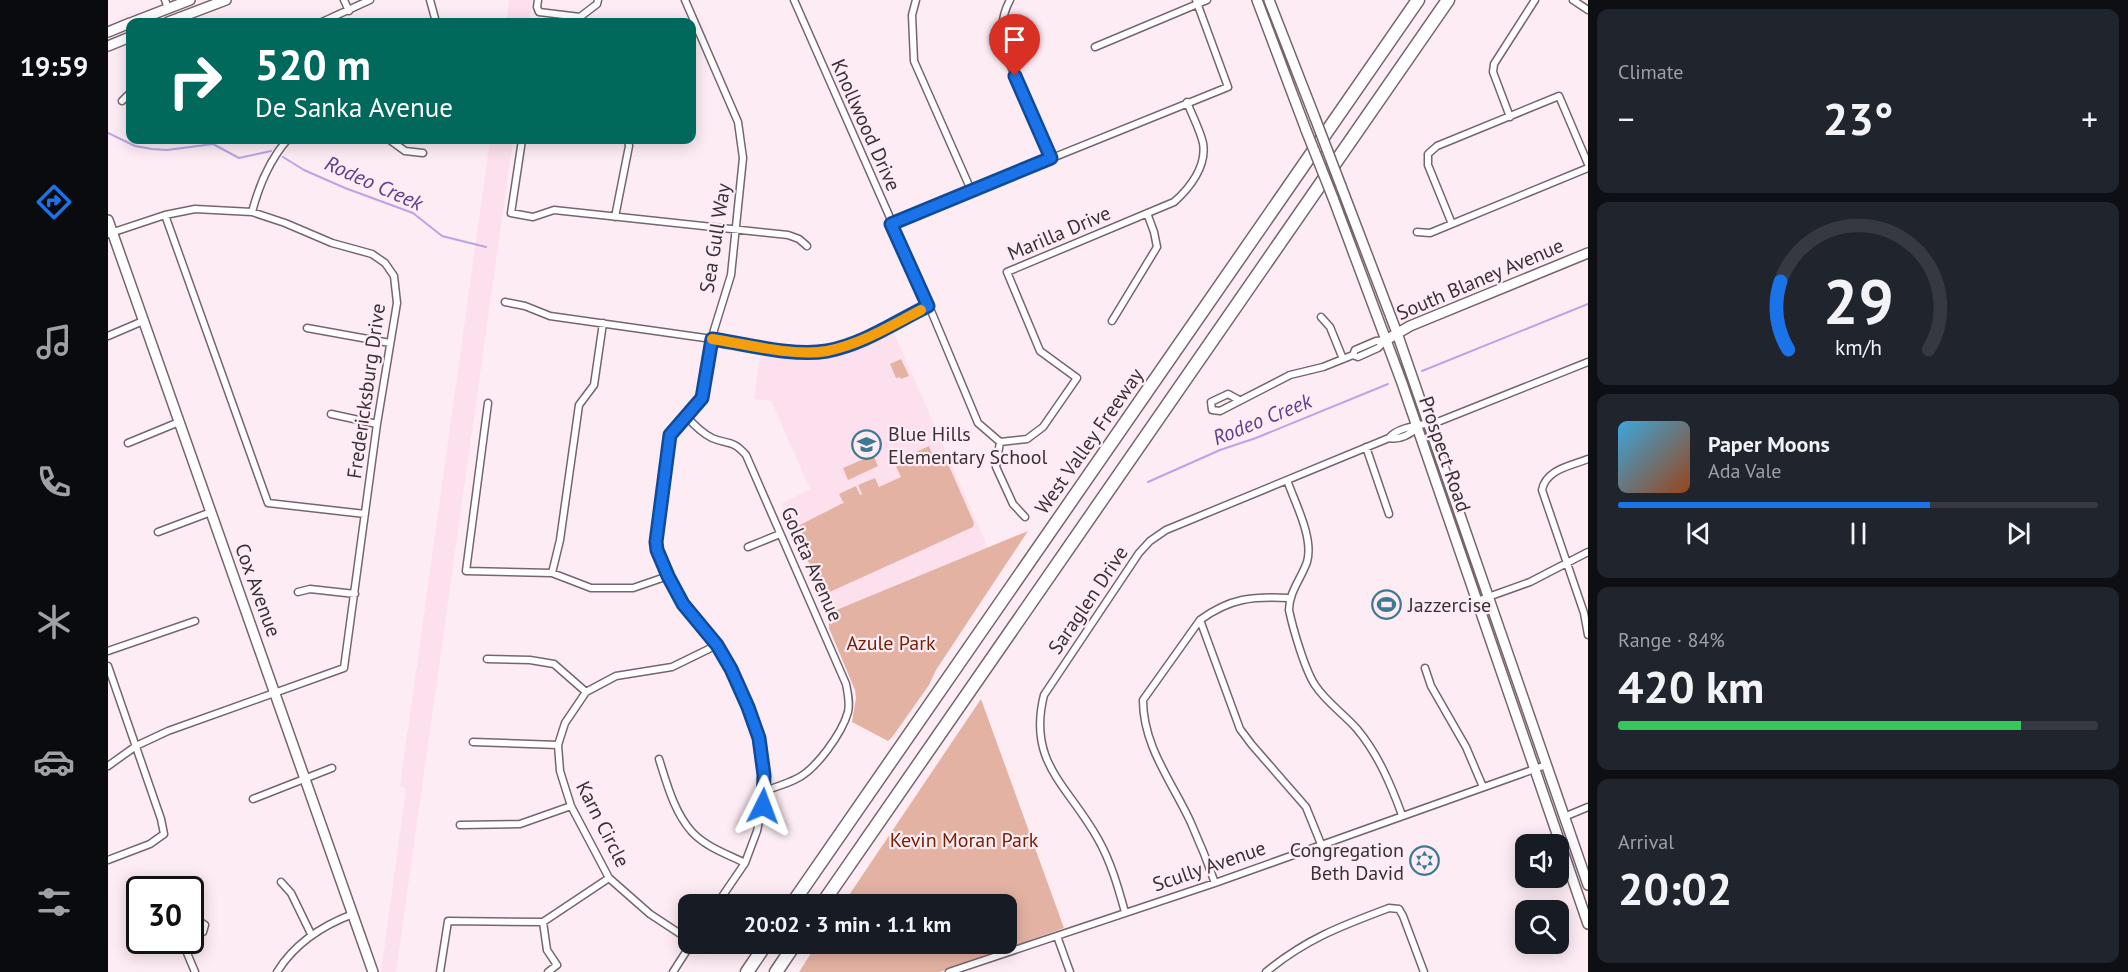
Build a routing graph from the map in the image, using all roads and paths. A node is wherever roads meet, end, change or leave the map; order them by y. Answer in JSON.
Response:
{"nodes":[{"id":1,"x":190,"y":0,"type":"edge"},
{"id":2,"x":225,"y":0,"type":"edge"},
{"id":3,"x":344,"y":0,"type":"edge"},
{"id":4,"x":370,"y":0,"type":"edge"},
{"id":5,"x":430,"y":0,"type":"edge"},
{"id":6,"x":538,"y":0,"type":"edge"},
{"id":7,"x":598,"y":0,"type":"edge"},
{"id":8,"x":686,"y":0,"type":"edge"},
{"id":9,"x":794,"y":0,"type":"edge"},
{"id":10,"x":916,"y":0,"type":"edge"},
{"id":11,"x":1010,"y":0,"type":"edge"},
{"id":12,"x":1208,"y":0,"type":"edge"},
{"id":13,"x":1257,"y":0,"type":"edge"},
{"id":14,"x":1269,"y":0,"type":"edge"},
{"id":15,"x":1418,"y":0,"type":"edge"},
{"id":16,"x":1448,"y":0,"type":"edge"},
{"id":17,"x":1535,"y":0,"type":"edge"},
{"id":18,"x":1573,"y":0,"type":"edge"},
{"id":19,"x":1197,"y":2,"type":"edge"},
{"id":20,"x":166,"y":4,"type":"edge"},
{"id":21,"x":1588,"y":10,"type":"edge"},
{"id":22,"x":349,"y":11,"type":"junction"},
{"id":23,"x":141,"y":18,"type":"edge"},
{"id":24,"x":178,"y":18,"type":"edge"},
{"id":25,"x":332,"y":18,"type":"edge"},
{"id":26,"x":435,"y":18,"type":"edge"},
{"id":27,"x":693,"y":18,"type":"edge"},
{"id":28,"x":696,"y":24,"type":"edge"},
{"id":29,"x":126,"y":25,"type":"edge"},
{"id":30,"x":108,"y":32,"type":"edge"},
{"id":31,"x":700,"y":34,"type":"junction"},
{"id":32,"x":696,"y":36,"type":"edge"},
{"id":33,"x":126,"y":39,"type":"edge"},
{"id":34,"x":108,"y":46,"type":"edge"},
{"id":35,"x":1095,"y":47,"type":"dead end"},
{"id":36,"x":126,"y":97,"type":"edge"},
{"id":37,"x":122,"y":101,"type":"dead end"},
{"id":38,"x":1187,"y":102,"type":"junction"},
{"id":39,"x":1510,"y":117,"type":"junction"},
{"id":40,"x":284,"y":144,"type":"edge"},
{"id":41,"x":395,"y":144,"type":"edge"},
{"id":42,"x":521,"y":144,"type":"edge"},
{"id":43,"x":628,"y":144,"type":"edge"},
{"id":44,"x":423,"y":153,"type":"dead end"},
{"id":45,"x":1051,"y":158,"type":"junction"},
{"id":46,"x":1588,"y":166,"type":"edge"},
{"id":47,"x":971,"y":190,"type":"junction"},
{"id":48,"x":252,"y":212,"type":"junction"},
{"id":49,"x":1147,"y":213,"type":"junction"},
{"id":50,"x":165,"y":215,"type":"junction"},
{"id":51,"x":615,"y":216,"type":"junction"},
{"id":52,"x":108,"y":220,"type":"edge"},
{"id":53,"x":891,"y":224,"type":"junction"},
{"id":54,"x":1452,"y":224,"type":"junction"},
{"id":55,"x":736,"y":229,"type":"junction"},
{"id":56,"x":1418,"y":232,"type":"dead end"},
{"id":57,"x":110,"y":233,"type":"edge"},
{"id":58,"x":807,"y":246,"type":"dead end"},
{"id":59,"x":1588,"y":253,"type":"edge"},
{"id":60,"x":505,"y":302,"type":"dead end"},
{"id":61,"x":928,"y":306,"type":"junction"},
{"id":62,"x":1321,"y":317,"type":"dead end"},
{"id":63,"x":143,"y":321,"type":"junction"},
{"id":64,"x":1112,"y":321,"type":"dead end"},
{"id":65,"x":603,"y":323,"type":"junction"},
{"id":66,"x":307,"y":328,"type":"dead end"},
{"id":67,"x":1397,"y":333,"type":"junction"},
{"id":68,"x":108,"y":336,"type":"edge"},
{"id":69,"x":712,"y":339,"type":"junction"},
{"id":70,"x":1386,"y":340,"type":"junction"},
{"id":71,"x":390,"y":343,"type":"junction"},
{"id":72,"x":1343,"y":359,"type":"junction"},
{"id":73,"x":1588,"y":362,"type":"edge"},
{"id":74,"x":1239,"y":400,"type":"dead end"},
{"id":75,"x":488,"y":404,"type":"dead end"},
{"id":76,"x":331,"y":414,"type":"dead end"},
{"id":77,"x":686,"y":416,"type":"junction"},
{"id":78,"x":179,"y":422,"type":"junction"},
{"id":79,"x":377,"y":424,"type":"junction"},
{"id":80,"x":1428,"y":424,"type":"junction"},
{"id":81,"x":1417,"y":428,"type":"junction"},
{"id":82,"x":1000,"y":442,"type":"junction"},
{"id":83,"x":128,"y":443,"type":"dead end"},
{"id":84,"x":1366,"y":447,"type":"junction"},
{"id":85,"x":1588,"y":459,"type":"edge"},
{"id":86,"x":1287,"y":480,"type":"junction"},
{"id":87,"x":211,"y":512,"type":"junction"},
{"id":88,"x":365,"y":514,"type":"junction"},
{"id":89,"x":1389,"y":514,"type":"dead end"},
{"id":90,"x":1025,"y":517,"type":"dead end"},
{"id":91,"x":158,"y":532,"type":"dead end"},
{"id":92,"x":780,"y":534,"type":"junction"},
{"id":93,"x":748,"y":547,"type":"dead end"},
{"id":94,"x":1588,"y":552,"type":"edge"},
{"id":95,"x":1568,"y":563,"type":"junction"},
{"id":96,"x":552,"y":573,"type":"junction"},
{"id":97,"x":668,"y":576,"type":"junction"},
{"id":98,"x":298,"y":592,"type":"dead end"},
{"id":99,"x":355,"y":594,"type":"junction"},
{"id":100,"x":1488,"y":597,"type":"junction"},
{"id":101,"x":1289,"y":598,"type":"junction"},
{"id":102,"x":1477,"y":601,"type":"junction"},
{"id":103,"x":1200,"y":620,"type":"junction"},
{"id":104,"x":195,"y":621,"type":"dead end"},
{"id":105,"x":1588,"y":635,"type":"edge"},
{"id":106,"x":717,"y":645,"type":"junction"},
{"id":107,"x":108,"y":651,"type":"edge"},
{"id":108,"x":487,"y":659,"type":"dead end"},
{"id":109,"x":108,"y":666,"type":"edge"},
{"id":110,"x":1425,"y":668,"type":"dead end"},
{"id":111,"x":275,"y":692,"type":"junction"},
{"id":112,"x":586,"y":692,"type":"junction"},
{"id":113,"x":473,"y":742,"type":"dead end"},
{"id":114,"x":558,"y":745,"type":"junction"},
{"id":115,"x":136,"y":746,"type":"junction"},
{"id":116,"x":659,"y":759,"type":"dead end"},
{"id":117,"x":1546,"y":765,"type":"junction"},
{"id":118,"x":108,"y":766,"type":"edge"},
{"id":119,"x":332,"y":768,"type":"dead end"},
{"id":120,"x":1534,"y":769,"type":"junction"},
{"id":121,"x":305,"y":779,"type":"junction"},
{"id":122,"x":1483,"y":787,"type":"junction"},
{"id":123,"x":765,"y":790,"type":"junction"},
{"id":124,"x":253,"y":799,"type":"dead end"},
{"id":125,"x":571,"y":806,"type":"junction"},
{"id":126,"x":1588,"y":807,"type":"edge"},
{"id":127,"x":1402,"y":815,"type":"junction"},
{"id":128,"x":1564,"y":817,"type":"junction"},
{"id":129,"x":460,"y":825,"type":"dead end"},
{"id":130,"x":1321,"y":844,"type":"junction"},
{"id":131,"x":108,"y":860,"type":"edge"},
{"id":132,"x":745,"y":862,"type":"junction"},
{"id":133,"x":609,"y":878,"type":"junction"},
{"id":134,"x":281,"y":882,"type":"dead end"},
{"id":135,"x":1215,"y":883,"type":"junction"},
{"id":136,"x":1588,"y":885,"type":"edge"},
{"id":137,"x":724,"y":894,"type":"edge"},
{"id":138,"x":799,"y":894,"type":"edge"},
{"id":139,"x":829,"y":894,"type":"edge"},
{"id":140,"x":1125,"y":912,"type":"junction"},
{"id":141,"x":353,"y":914,"type":"junction"},
{"id":142,"x":543,"y":922,"type":"junction"},
{"id":143,"x":1588,"y":924,"type":"edge"},
{"id":144,"x":678,"y":932,"type":"edge"},
{"id":145,"x":311,"y":934,"type":"junction"},
{"id":146,"x":1057,"y":936,"type":"junction"},
{"id":147,"x":188,"y":954,"type":"edge"},
{"id":148,"x":685,"y":954,"type":"edge"},
{"id":149,"x":759,"y":954,"type":"edge"},
{"id":150,"x":788,"y":954,"type":"edge"},
{"id":151,"x":971,"y":965,"type":"junction"},
{"id":152,"x":195,"y":972,"type":"edge"},
{"id":153,"x":277,"y":972,"type":"edge"},
{"id":154,"x":373,"y":972,"type":"edge"},
{"id":155,"x":440,"y":972,"type":"edge"},
{"id":156,"x":548,"y":972,"type":"edge"},
{"id":157,"x":674,"y":972,"type":"edge"},
{"id":158,"x":747,"y":972,"type":"edge"},
{"id":159,"x":776,"y":972,"type":"edge"},
{"id":160,"x":949,"y":972,"type":"edge"},
{"id":161,"x":973,"y":972,"type":"edge"},
{"id":162,"x":1070,"y":972,"type":"edge"},
{"id":163,"x":1266,"y":972,"type":"edge"},
{"id":164,"x":1424,"y":972,"type":"edge"}],
"edges":[{"from":1,"to":20,"type":"main road"},
{"from":2,"to":24,"type":"main road"},
{"from":3,"to":22,"type":"street"},
{"from":4,"to":22,"type":"street"},
{"from":5,"to":26,"type":"street"},
{"from":6,"to":7,"type":"street"},
{"from":8,"to":27,"type":"street","name":"Sea Gull Way"},
{"from":9,"to":53,"type":"street","name":"Knollwood Drive"},
{"from":10,"to":47,"type":"street"},
{"from":11,"to":45,"type":"street"},
{"from":12,"to":19,"type":"street"},
{"from":13,"to":70,"type":"main road","name":"Prospect Road","bridge":true},
{"from":14,"to":67,"type":"main road","name":"Prospect Road","bridge":true},
{"from":15,"to":138,"type":"highway","name":"West Valley Freeway"},
{"from":16,"to":139,"type":"highway"},
{"from":17,"to":39,"type":"street"},
{"from":18,"to":21,"type":"street"},
{"from":19,"to":35,"type":"street"},
{"from":19,"to":38,"type":"street"},
{"from":20,"to":23,"type":"main road"},
{"from":22,"to":25,"type":"street"},
{"from":28,"to":31,"type":"street","name":"Sea Gull Way"},
{"from":29,"to":30,"type":"main road"},
{"from":31,"to":32,"type":"street"},
{"from":31,"to":55,"type":"street","name":"Sea Gull Way"},
{"from":33,"to":34,"type":"main road"},
{"from":36,"to":37,"type":"street"},
{"from":38,"to":45,"type":"street"},
{"from":38,"to":49,"type":"street","name":"Marilla Drive"},
{"from":39,"to":46,"type":"street"},
{"from":39,"to":54,"type":"street"},
{"from":40,"to":48,"type":"street"},
{"from":41,"to":44,"type":"street"},
{"from":42,"to":51,"type":"street"},
{"from":43,"to":51,"type":"street"},
{"from":45,"to":47,"type":"street"},
{"from":46,"to":54,"type":"street"},
{"from":47,"to":53,"type":"street"},
{"from":48,"to":50,"type":"street","name":"Fredericksburg Drive"},
{"from":48,"to":71,"type":"street","name":"Fredericksburg Drive"},
{"from":49,"to":64,"type":"street"},
{"from":49,"to":82,"type":"street","name":"Marilla Drive"},
{"from":50,"to":57,"type":"street","name":"Fredericksburg Drive"},
{"from":50,"to":88,"type":"street"},
{"from":51,"to":55,"type":"street"},
{"from":52,"to":57,"type":"main road","name":"Cox Avenue"},
{"from":53,"to":61,"type":"street","name":"Knollwood Drive"},
{"from":54,"to":56,"type":"street"},
{"from":55,"to":58,"type":"street"},
{"from":55,"to":69,"type":"street","name":"Sea Gull Way"},
{"from":57,"to":63,"type":"main road","name":"Cox Avenue"},
{"from":59,"to":67,"type":"main road","name":"South Blaney Avenue"},
{"from":60,"to":65,"type":"street"},
{"from":61,"to":69,"type":"street"},
{"from":61,"to":82,"type":"street","name":"Knollwood Drive"},
{"from":62,"to":72,"type":"street"},
{"from":63,"to":68,"type":"street"},
{"from":63,"to":78,"type":"main road","name":"Cox Avenue"},
{"from":65,"to":69,"type":"street"},
{"from":65,"to":96,"type":"street"},
{"from":66,"to":71,"type":"street"},
{"from":67,"to":70,"type":"main road","name":"South Blaney Avenue"},
{"from":67,"to":80,"type":"main road","name":"Prospect Road"},
{"from":69,"to":77,"type":"street","name":"Sea Gull Way"},
{"from":70,"to":72,"type":"street"},
{"from":70,"to":81,"type":"main road","name":"Prospect Road"},
{"from":71,"to":79,"type":"street","name":"Fredericksburg Drive"},
{"from":72,"to":74,"type":"street"},
{"from":73,"to":80,"type":"street","name":"Saraglen Drive"},
{"from":75,"to":96,"type":"street"},
{"from":76,"to":79,"type":"street"},
{"from":77,"to":92,"type":"street","name":"Goleta Avenue"},
{"from":77,"to":97,"type":"street","name":"Sea Gull Way"},
{"from":78,"to":83,"type":"street"},
{"from":78,"to":87,"type":"main road","name":"Cox Avenue"},
{"from":79,"to":88,"type":"street","name":"Fredericksburg Drive"},
{"from":80,"to":81,"type":"street","name":"Saraglen Drive"},
{"from":80,"to":100,"type":"main road","name":"Prospect Road"},
{"from":81,"to":84,"type":"street","name":"Saraglen Drive"},
{"from":81,"to":102,"type":"main road","name":"Prospect Road"},
{"from":82,"to":90,"type":"street"},
{"from":84,"to":86,"type":"street","name":"Saraglen Drive"},
{"from":84,"to":89,"type":"street"},
{"from":85,"to":95,"type":"street"},
{"from":86,"to":101,"type":"street"},
{"from":86,"to":140,"type":"street","name":"Saraglen Drive"},
{"from":87,"to":91,"type":"street"},
{"from":87,"to":111,"type":"main road","name":"Cox Avenue"},
{"from":88,"to":99,"type":"street","name":"Fredericksburg Drive"},
{"from":92,"to":93,"type":"street"},
{"from":92,"to":123,"type":"street","name":"Goleta Avenue"},
{"from":94,"to":95,"type":"street"},
{"from":95,"to":100,"type":"street"},
{"from":95,"to":105,"type":"street"},
{"from":96,"to":97,"type":"street"},
{"from":97,"to":106,"type":"street","name":"Sea Gull Way"},
{"from":98,"to":99,"type":"street"},
{"from":99,"to":111,"type":"street","name":"Fredericksburg Drive"},
{"from":100,"to":102,"type":"street"},
{"from":100,"to":117,"type":"main road","name":"Prospect Road"},
{"from":101,"to":103,"type":"street"},
{"from":101,"to":127,"type":"street"},
{"from":102,"to":120,"type":"main road","name":"Prospect Road"},
{"from":103,"to":130,"type":"street"},
{"from":103,"to":135,"type":"street"},
{"from":104,"to":107,"type":"street"},
{"from":106,"to":112,"type":"street","name":"Karn Circle"},
{"from":106,"to":123,"type":"street","name":"Sea Gull Way"},
{"from":108,"to":112,"type":"street"},
{"from":109,"to":115,"type":"street"},
{"from":110,"to":122,"type":"street"},
{"from":111,"to":115,"type":"street"},
{"from":111,"to":121,"type":"main road","name":"Cox Avenue"},
{"from":112,"to":114,"type":"street","name":"Karn Circle"},
{"from":113,"to":114,"type":"street"},
{"from":114,"to":125,"type":"street","name":"Karn Circle"},
{"from":115,"to":118,"type":"street"},
{"from":115,"to":131,"type":"street"},
{"from":116,"to":132,"type":"street"},
{"from":117,"to":120,"type":"street","name":"Scully Avenue"},
{"from":117,"to":128,"type":"main road","name":"Prospect Road"},
{"from":119,"to":121,"type":"street"},
{"from":120,"to":122,"type":"street","name":"Scully Avenue"},
{"from":120,"to":143,"type":"main road","name":"Prospect Road"},
{"from":121,"to":124,"type":"street"},
{"from":121,"to":141,"type":"main road","name":"Cox Avenue"},
{"from":122,"to":127,"type":"street","name":"Scully Avenue"},
{"from":123,"to":132,"type":"street","name":"Sea Gull Way"},
{"from":125,"to":129,"type":"street"},
{"from":125,"to":133,"type":"street","name":"Karn Circle"},
{"from":126,"to":128,"type":"street"},
{"from":127,"to":130,"type":"street","name":"Scully Avenue"},
{"from":128,"to":136,"type":"main road","name":"Prospect Road"},
{"from":130,"to":135,"type":"street","name":"Scully Avenue"},
{"from":132,"to":137,"type":"street","name":"Sea Gull Way"},
{"from":133,"to":142,"type":"street"},
{"from":133,"to":144,"type":"street","name":"Karn Circle"},
{"from":134,"to":145,"type":"street"},
{"from":135,"to":140,"type":"street","name":"Scully Avenue"},
{"from":140,"to":146,"type":"street","name":"Scully Avenue"},
{"from":141,"to":145,"type":"street"},
{"from":141,"to":154,"type":"main road","name":"Cox Avenue"},
{"from":142,"to":155,"type":"street"},
{"from":142,"to":156,"type":"street"},
{"from":145,"to":153,"type":"street"},
{"from":146,"to":151,"type":"street","name":"Scully Avenue"},
{"from":146,"to":162,"type":"street"},
{"from":147,"to":152,"type":"street"},
{"from":148,"to":157,"type":"street"},
{"from":149,"to":158,"type":"highway"},
{"from":150,"to":159,"type":"highway"},
{"from":151,"to":160,"type":"street","name":"Scully Avenue"},
{"from":151,"to":161,"type":"street"},
{"from":163,"to":164,"type":"street"}]}
